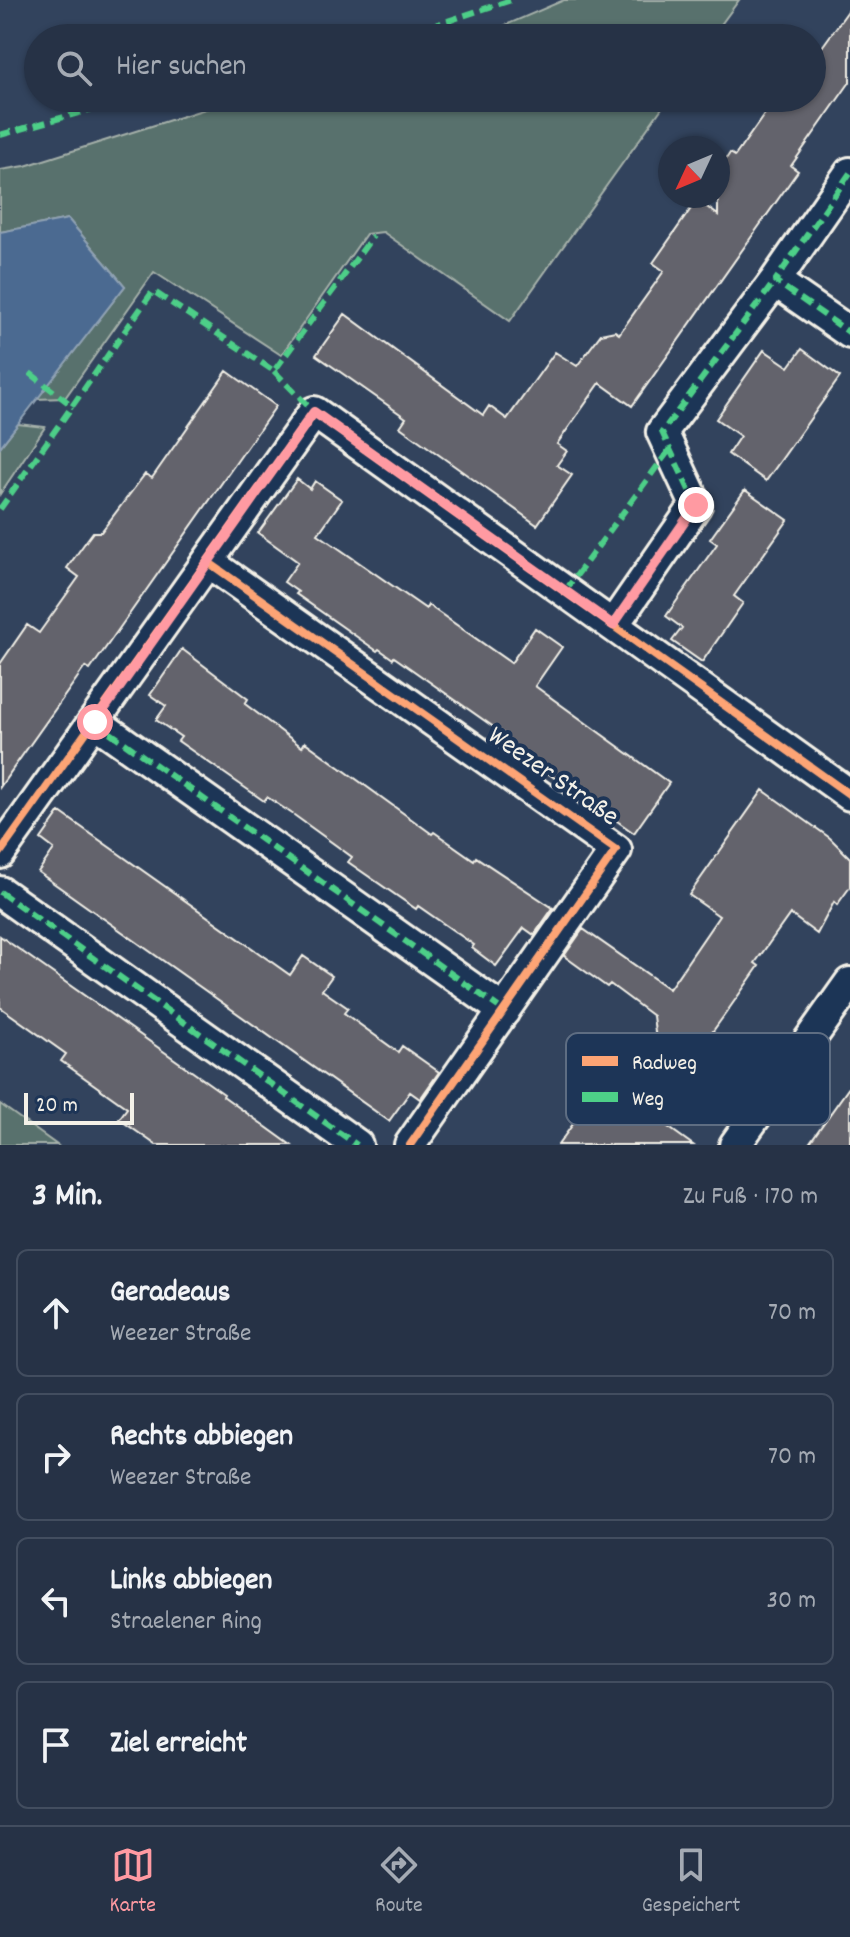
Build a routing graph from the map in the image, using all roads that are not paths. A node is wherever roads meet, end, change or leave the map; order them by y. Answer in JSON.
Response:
{"nodes":[{"id":1,"x":850,"y":173,"type":"edge"},
{"id":2,"x":775,"y":281,"type":"junction"},
{"id":3,"x":850,"y":333,"type":"edge"},
{"id":4,"x":208,"y":562,"type":"junction"},
{"id":5,"x":613,"y":625,"type":"junction"},
{"id":6,"x":95,"y":722,"type":"junction"},
{"id":7,"x":850,"y":795,"type":"edge"},
{"id":8,"x":0,"y":853,"type":"edge"},
{"id":9,"x":0,"y":892,"type":"edge"},
{"id":10,"x":850,"y":983,"type":"edge"},
{"id":11,"x":504,"y":1011,"type":"junction"},
{"id":12,"x":815,"y":1033,"type":"edge"},
{"id":13,"x":749,"y":1125,"type":"edge"},
{"id":14,"x":357,"y":1145,"type":"edge"},
{"id":15,"x":410,"y":1145,"type":"edge"},
{"id":16,"x":735,"y":1145,"type":"edge"}],
"edges":[{"from":1,"to":2,"type":"street"},
{"from":2,"to":3,"type":"street"},
{"from":2,"to":5,"type":"street"},
{"from":4,"to":5,"type":"street"},
{"from":4,"to":6,"type":"street"},
{"from":4,"to":11,"type":"street","name":"Weezer Straße"},
{"from":5,"to":7,"type":"street"},
{"from":6,"to":8,"type":"street"},
{"from":6,"to":11,"type":"street"},
{"from":9,"to":14,"type":"street"},
{"from":10,"to":12,"type":"street"},
{"from":11,"to":15,"type":"street","name":"Weezer Straße"},
{"from":13,"to":16,"type":"street"}]}
